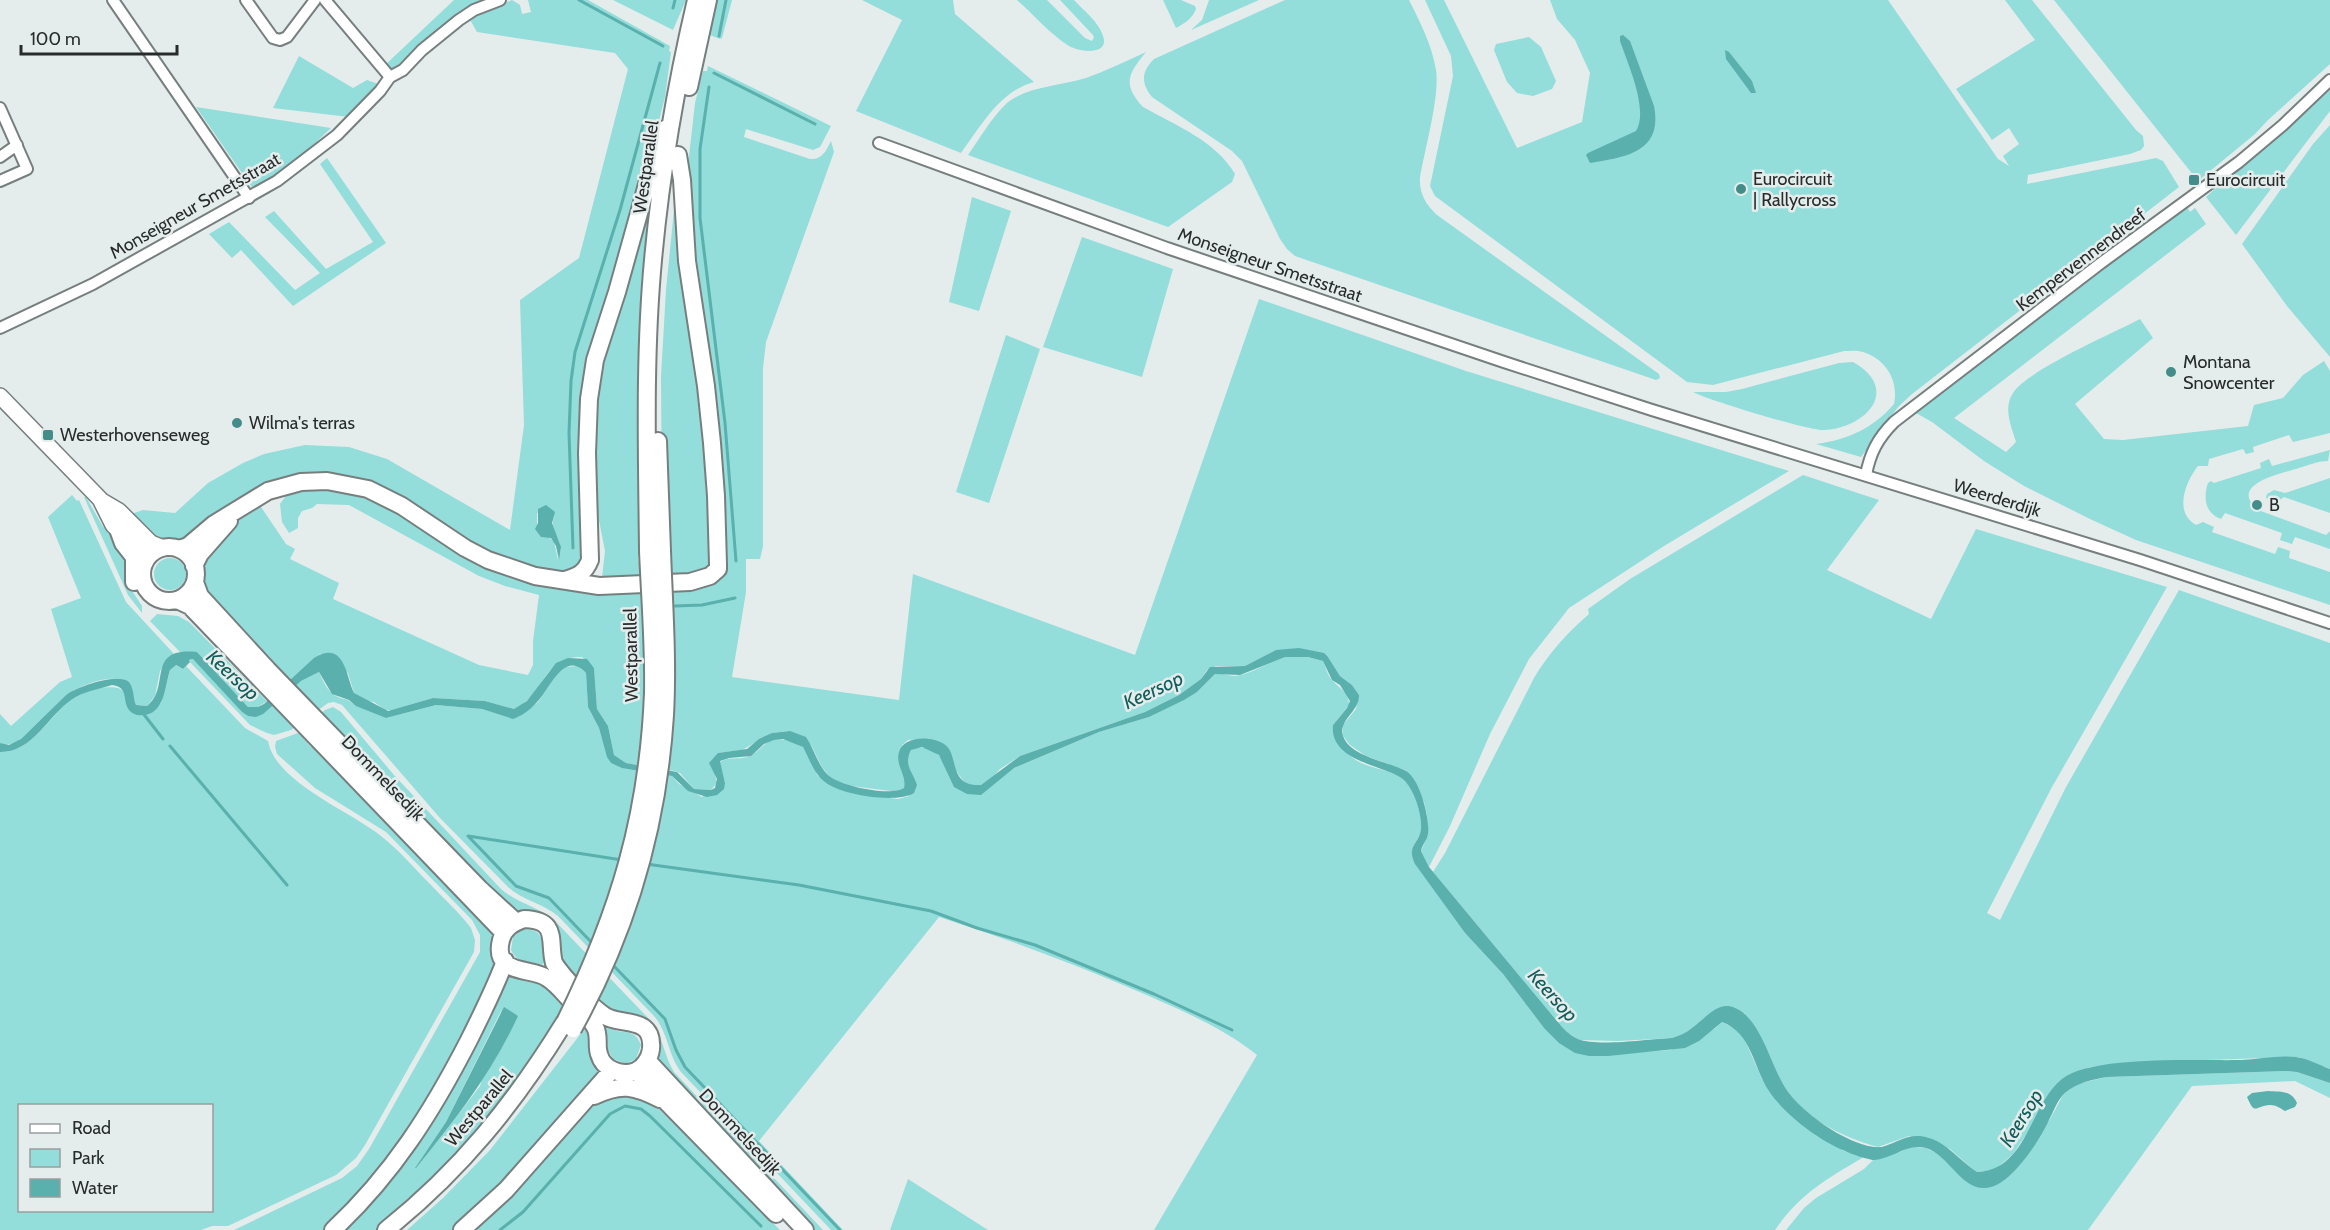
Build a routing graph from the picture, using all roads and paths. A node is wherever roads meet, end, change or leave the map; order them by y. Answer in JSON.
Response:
{"nodes":[{"id":1,"x":113,"y":0,"type":"edge"},
{"id":2,"x":261,"y":0,"type":"edge"},
{"id":3,"x":315,"y":0,"type":"edge"},
{"id":4,"x":325,"y":0,"type":"edge"},
{"id":5,"x":500,"y":0,"type":"edge"},
{"id":6,"x":696,"y":0,"type":"edge"},
{"id":7,"x":708,"y":0,"type":"edge"},
{"id":8,"x":248,"y":4,"type":"edge"},
{"id":9,"x":691,"y":48,"type":"junction"},
{"id":10,"x":390,"y":76,"type":"junction"},
{"id":11,"x":2330,"y":80,"type":"edge"},
{"id":12,"x":0,"y":108,"type":"edge"},
{"id":13,"x":674,"y":113,"type":"junction"},
{"id":14,"x":879,"y":143,"type":"dead end"},
{"id":15,"x":17,"y":145,"type":"junction"},
{"id":16,"x":678,"y":155,"type":"junction"},
{"id":17,"x":0,"y":157,"type":"edge"},
{"id":18,"x":0,"y":181,"type":"edge"},
{"id":19,"x":249,"y":198,"type":"junction"},
{"id":20,"x":0,"y":328,"type":"edge"},
{"id":21,"x":0,"y":396,"type":"edge"},
{"id":22,"x":1652,"y":410,"type":"joint"},
{"id":23,"x":1866,"y":475,"type":"junction"},
{"id":24,"x":100,"y":499,"type":"junction"},
{"id":25,"x":234,"y":513,"type":"junction"},
{"id":26,"x":119,"y":532,"type":"joint"},
{"id":27,"x":171,"y":549,"type":"junction"},
{"id":28,"x":655,"y":551,"type":"junction"},
{"id":29,"x":139,"y":565,"type":"junction"},
{"id":30,"x":195,"y":574,"type":"junction"},
{"id":31,"x":565,"y":580,"type":"junction"},
{"id":32,"x":177,"y":600,"type":"junction"},
{"id":33,"x":2330,"y":623,"type":"edge"},
{"id":34,"x":233,"y":645,"type":"junction"},
{"id":35,"x":510,"y":927,"type":"junction"},
{"id":36,"x":505,"y":961,"type":"junction"},
{"id":37,"x":569,"y":1026,"type":"junction"},
{"id":38,"x":642,"y":1065,"type":"junction"},
{"id":39,"x":612,"y":1070,"type":"junction"},
{"id":40,"x":589,"y":1099,"type":"junction"},
{"id":41,"x":664,"y":1101,"type":"junction"},
{"id":42,"x":333,"y":1230,"type":"edge"},
{"id":43,"x":386,"y":1230,"type":"edge"},
{"id":44,"x":402,"y":1230,"type":"edge"},
{"id":45,"x":462,"y":1230,"type":"edge"},
{"id":46,"x":791,"y":1230,"type":"edge"},
{"id":47,"x":805,"y":1230,"type":"edge"}],
"edges":[{"from":1,"to":19,"type":"street"},
{"from":2,"to":8,"type":"street"},
{"from":3,"to":8,"type":"street"},
{"from":4,"to":10,"type":"street"},
{"from":5,"to":10,"type":"street","name":"Monseigneur Smetsstraat"},
{"from":6,"to":9,"type":"main road","name":"Westparallel"},
{"from":7,"to":9,"type":"main road","name":"Westparallel"},
{"from":9,"to":13,"type":"main road","name":"Westparallel"},
{"from":9,"to":16,"type":"main road","name":"Westparallel"},
{"from":10,"to":19,"type":"street","name":"Monseigneur Smetsstraat"},
{"from":11,"to":23,"type":"street","name":"Kempervennendreef"},
{"from":12,"to":15,"type":"street"},
{"from":13,"to":28,"type":"main road","name":"Westparallel"},
{"from":13,"to":31,"type":"main road"},
{"from":14,"to":22,"type":"street","name":"Monseigneur Smetsstraat"},
{"from":15,"to":17,"type":"street"},
{"from":15,"to":18,"type":"street"},
{"from":16,"to":28,"type":"main road","name":"Westparallel"},
{"from":16,"to":31,"type":"main road"},
{"from":19,"to":20,"type":"street","name":"Monseigneur Smetsstraat"},
{"from":21,"to":24,"type":"street"},
{"from":22,"to":23,"type":"street","name":"Weerderdijk"},
{"from":23,"to":33,"type":"street","name":"Weerderdijk"},
{"from":24,"to":26,"type":"street"},
{"from":24,"to":27,"type":"street"},
{"from":25,"to":27,"type":"main road"},
{"from":25,"to":30,"type":"main road"},
{"from":25,"to":31,"type":"main road"},
{"from":26,"to":29,"type":"main road"},
{"from":27,"to":29,"type":"main road"},
{"from":27,"to":30,"type":"main road"},
{"from":28,"to":37,"type":"main road","name":"Westparallel","bridge":true},
{"from":29,"to":32,"type":"main road"},
{"from":29,"to":34,"type":"main road"},
{"from":30,"to":32,"type":"main road"},
{"from":30,"to":34,"type":"main road"},
{"from":32,"to":34,"type":"main road"},
{"from":34,"to":35,"type":"main road","name":"Dommelsedijk"},
{"from":35,"to":36,"type":"main road"},
{"from":35,"to":38,"type":"main road"},
{"from":36,"to":39,"type":"main road"},
{"from":36,"to":42,"type":"main road"},
{"from":37,"to":43,"type":"main road","name":"Westparallel"},
{"from":37,"to":44,"type":"main road","name":"Westparallel"},
{"from":38,"to":39,"type":"main road"},
{"from":38,"to":41,"type":"main road","name":"Dommelsedijk"},
{"from":38,"to":47,"type":"main road","name":"Dommelsedijk"},
{"from":39,"to":40,"type":"main road"},
{"from":40,"to":41,"type":"main road"},
{"from":40,"to":45,"type":"main road"},
{"from":41,"to":46,"type":"main road","name":"Dommelsedijk"}]}
